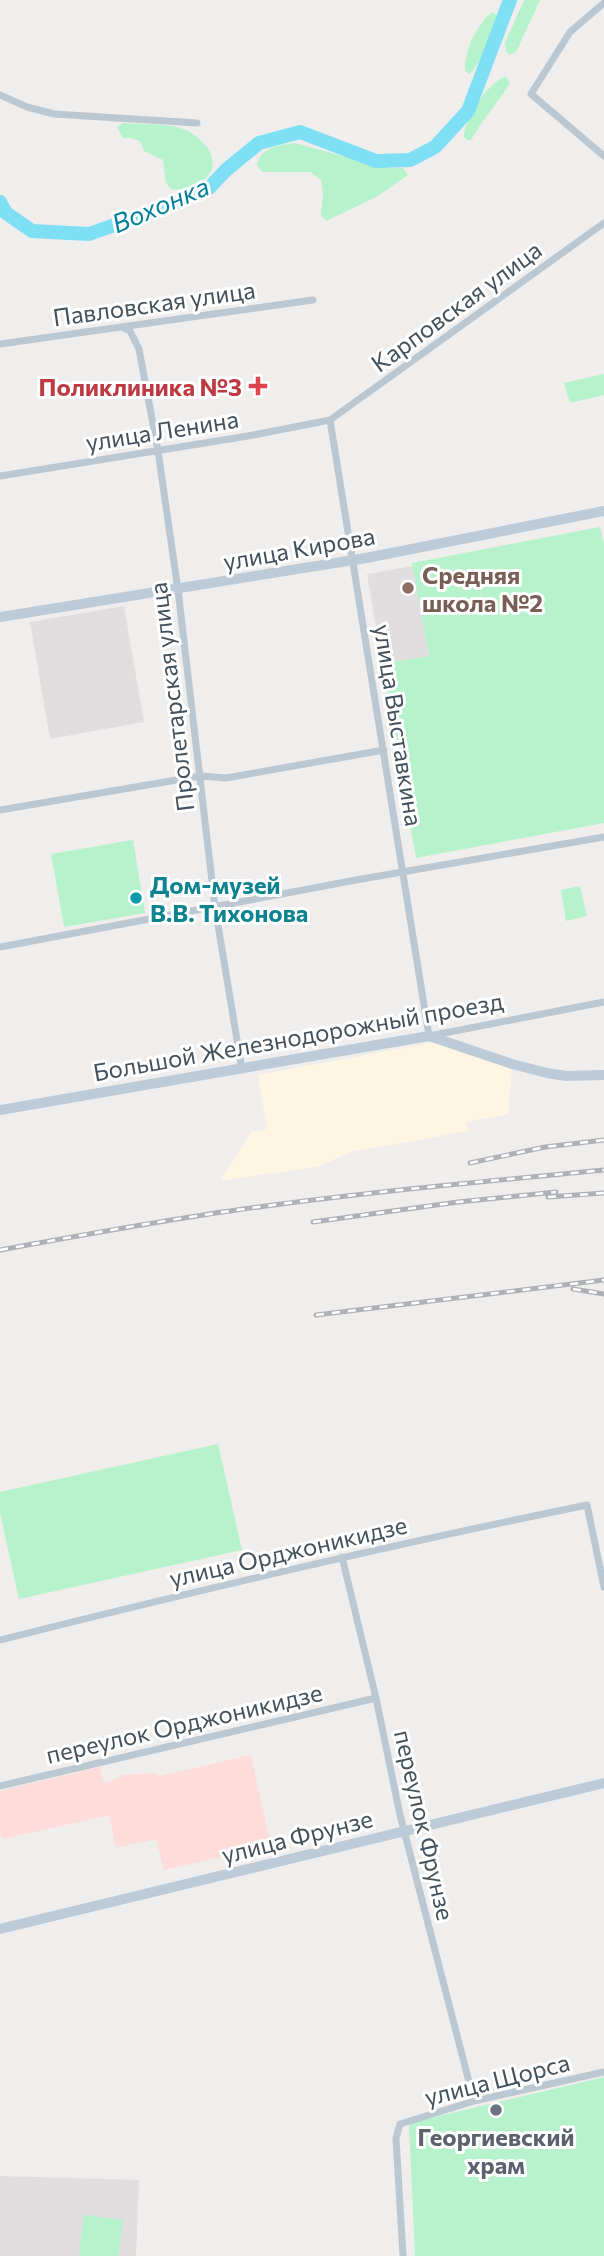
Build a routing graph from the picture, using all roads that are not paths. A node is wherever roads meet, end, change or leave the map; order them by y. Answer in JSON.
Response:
{"nodes":[{"id":1,"x":604,"y":3,"type":"edge"},
{"id":2,"x":0,"y":95,"type":"edge"},
{"id":3,"x":197,"y":123,"type":"dead end"},
{"id":4,"x":604,"y":156,"type":"edge"},
{"id":5,"x":604,"y":223,"type":"edge"},
{"id":6,"x":313,"y":300,"type":"dead end"},
{"id":7,"x":122,"y":327,"type":"junction"},
{"id":8,"x":0,"y":344,"type":"edge"},
{"id":9,"x":330,"y":420,"type":"junction"},
{"id":10,"x":158,"y":451,"type":"junction"},
{"id":11,"x":0,"y":476,"type":"edge"},
{"id":12,"x":604,"y":512,"type":"edge"},
{"id":13,"x":352,"y":560,"type":"junction"},
{"id":14,"x":178,"y":590,"type":"junction"},
{"id":15,"x":0,"y":617,"type":"edge"},
{"id":16,"x":384,"y":750,"type":"junction"},
{"id":17,"x":200,"y":776,"type":"junction"},
{"id":18,"x":0,"y":810,"type":"edge"},
{"id":19,"x":604,"y":836,"type":"edge"},
{"id":20,"x":403,"y":872,"type":"junction"},
{"id":21,"x":215,"y":907,"type":"junction"},
{"id":22,"x":0,"y":947,"type":"edge"},
{"id":23,"x":604,"y":1002,"type":"edge"},
{"id":24,"x":429,"y":1036,"type":"junction"},
{"id":25,"x":242,"y":1070,"type":"junction"},
{"id":26,"x":604,"y":1075,"type":"edge"},
{"id":27,"x":0,"y":1110,"type":"edge"},
{"id":28,"x":342,"y":1557,"type":"junction"},
{"id":29,"x":604,"y":1587,"type":"edge"},
{"id":30,"x":0,"y":1640,"type":"edge"},
{"id":31,"x":376,"y":1698,"type":"junction"},
{"id":32,"x":604,"y":1783,"type":"edge"},
{"id":33,"x":0,"y":1786,"type":"edge"},
{"id":34,"x":404,"y":1832,"type":"junction"},
{"id":35,"x":0,"y":1929,"type":"edge"},
{"id":36,"x":604,"y":2072,"type":"edge"},
{"id":37,"x":474,"y":2101,"type":"junction"},
{"id":38,"x":403,"y":2256,"type":"edge"}],
"edges":[{"from":1,"to":4,"type":"street"},
{"from":2,"to":3,"type":"street"},
{"from":5,"to":9,"type":"street","name":"Карповская улица"},
{"from":6,"to":7,"type":"street","name":"Павловская улица"},
{"from":7,"to":8,"type":"street","name":"Павловская улица"},
{"from":7,"to":10,"type":"street","name":"Пролетарская улица"},
{"from":9,"to":10,"type":"street","name":"улица Ленина"},
{"from":9,"to":13,"type":"street","name":"улица Выставкина"},
{"from":10,"to":11,"type":"street","name":"улица Ленина"},
{"from":10,"to":14,"type":"street","name":"Пролетарская улица"},
{"from":12,"to":13,"type":"main road","name":"улица Кирова"},
{"from":13,"to":14,"type":"main road","name":"улица Кирова"},
{"from":13,"to":16,"type":"street","name":"улица Выставкина"},
{"from":14,"to":15,"type":"main road","name":"улица Кирова"},
{"from":14,"to":17,"type":"street","name":"Пролетарская улица"},
{"from":16,"to":17,"type":"street"},
{"from":16,"to":20,"type":"street","name":"улица Выставкина"},
{"from":17,"to":18,"type":"street"},
{"from":17,"to":21,"type":"street","name":"Пролетарская улица"},
{"from":19,"to":20,"type":"street"},
{"from":20,"to":21,"type":"street"},
{"from":20,"to":24,"type":"street","name":"улица Выставкина"},
{"from":21,"to":22,"type":"street"},
{"from":21,"to":25,"type":"street","name":"Пролетарская улица"},
{"from":23,"to":24,"type":"street","name":"Большой Железнодорожный проезд"},
{"from":24,"to":25,"type":"main road","name":"Большой Железнодорожный проезд"},
{"from":24,"to":26,"type":"main road"},
{"from":25,"to":27,"type":"main road","name":"Большой Железнодорожный проезд"},
{"from":28,"to":29,"type":"street","name":"улица Орджоникидзе"},
{"from":28,"to":30,"type":"street","name":"улица Орджоникидзе"},
{"from":28,"to":31,"type":"street","name":"переулок Фрунзе"},
{"from":31,"to":33,"type":"street","name":"переулок Орджоникидзе"},
{"from":31,"to":34,"type":"street","name":"переулок Фрунзе"},
{"from":32,"to":34,"type":"main road","name":"улица Фрунзе"},
{"from":34,"to":35,"type":"main road","name":"улица Фрунзе"},
{"from":34,"to":37,"type":"street","name":"переулок Фрунзе"},
{"from":36,"to":37,"type":"street","name":"улица Щорса"},
{"from":37,"to":38,"type":"street","name":"улица Щорса"}]}
